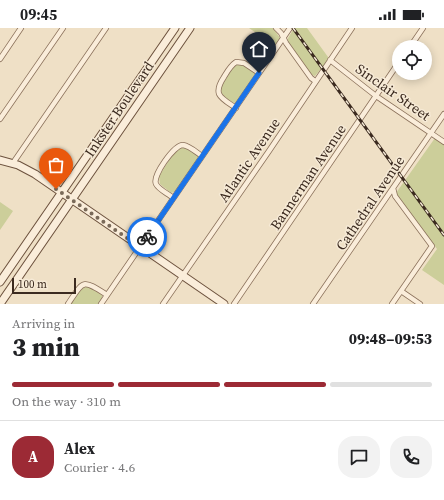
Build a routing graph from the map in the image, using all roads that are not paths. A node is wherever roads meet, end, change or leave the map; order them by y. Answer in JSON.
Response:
{"nodes":[{"id":1,"x":21,"y":28,"type":"edge"},
{"id":2,"x":63,"y":28,"type":"edge"},
{"id":3,"x":106,"y":28,"type":"edge"},
{"id":4,"x":175,"y":28,"type":"edge"},
{"id":5,"x":190,"y":28,"type":"edge"},
{"id":6,"x":276,"y":28,"type":"edge"},
{"id":7,"x":290,"y":28,"type":"edge"},
{"id":8,"x":352,"y":28,"type":"edge"},
{"id":9,"x":423,"y":28,"type":"edge"},
{"id":10,"x":283,"y":38,"type":"junction"},
{"id":11,"x":415,"y":40,"type":"edge"},
{"id":12,"x":0,"y":59,"type":"edge"},
{"id":13,"x":330,"y":60,"type":"junction"},
{"id":14,"x":392,"y":72,"type":"edge"},
{"id":15,"x":259,"y":73,"type":"junction"},
{"id":16,"x":315,"y":81,"type":"junction"},
{"id":17,"x":376,"y":96,"type":"junction"},
{"id":18,"x":236,"y":108,"type":"junction"},
{"id":19,"x":444,"y":114,"type":"edge"},
{"id":20,"x":0,"y":119,"type":"edge"},
{"id":21,"x":431,"y":133,"type":"junction"},
{"id":22,"x":444,"y":142,"type":"edge"},
{"id":23,"x":202,"y":156,"type":"junction"},
{"id":24,"x":0,"y":160,"type":"edge"},
{"id":25,"x":13,"y":163,"type":"junction"},
{"id":26,"x":393,"y":188,"type":"junction"},
{"id":27,"x":62,"y":193,"type":"junction"},
{"id":28,"x":174,"y":198,"type":"junction"},
{"id":29,"x":72,"y":200,"type":"junction"},
{"id":30,"x":140,"y":247,"type":"junction"},
{"id":31,"x":182,"y":276,"type":"junction"},
{"id":32,"x":0,"y":282,"type":"edge"},
{"id":33,"x":401,"y":291,"type":"junction"},
{"id":34,"x":107,"y":295,"type":"junction"},
{"id":35,"x":0,"y":304,"type":"edge"},
{"id":36,"x":68,"y":304,"type":"edge"},
{"id":37,"x":101,"y":304,"type":"edge"},
{"id":38,"x":163,"y":304,"type":"edge"},
{"id":39,"x":224,"y":304,"type":"edge"},
{"id":40,"x":234,"y":304,"type":"edge"},
{"id":41,"x":313,"y":304,"type":"edge"},
{"id":42,"x":392,"y":304,"type":"edge"},
{"id":43,"x":420,"y":304,"type":"edge"}],
"edges":[{"from":1,"to":12,"type":"street"},
{"from":2,"to":20,"type":"street"},
{"from":3,"to":25,"type":"street"},
{"from":4,"to":27,"type":"main road","name":"Inkster Boulevard"},
{"from":5,"to":29,"type":"main road","name":"Inkster Boulevard"},
{"from":6,"to":10,"type":"street"},
{"from":7,"to":10,"type":"street"},
{"from":8,"to":13,"type":"street","name":"Atlantic Avenue"},
{"from":9,"to":11,"type":"street"},
{"from":10,"to":15,"type":"street"},
{"from":10,"to":16,"type":"street"},
{"from":13,"to":16,"type":"street","name":"Atlantic Avenue"},
{"from":13,"to":17,"type":"street","name":"Sinclair Street"},
{"from":14,"to":17,"type":"street","name":"Bannerman Avenue"},
{"from":15,"to":18,"type":"street"},
{"from":15,"to":18,"type":"street"},
{"from":16,"to":31,"type":"street","name":"Atlantic Avenue"},
{"from":17,"to":21,"type":"street","name":"Sinclair Street"},
{"from":17,"to":40,"type":"street","name":"Bannerman Avenue"},
{"from":18,"to":23,"type":"street"},
{"from":19,"to":21,"type":"street","name":"Cathedral Avenue"},
{"from":21,"to":22,"type":"street","name":"Sinclair Street"},
{"from":21,"to":26,"type":"street","name":"Cathedral Avenue"},
{"from":23,"to":28,"type":"street"},
{"from":23,"to":28,"type":"street"},
{"from":24,"to":25,"type":"main road"},
{"from":25,"to":27,"type":"main road"},
{"from":26,"to":33,"type":"street"},
{"from":26,"to":41,"type":"street","name":"Cathedral Avenue"},
{"from":27,"to":29,"type":"main road"},
{"from":27,"to":32,"type":"main road","name":"Inkster Boulevard"},
{"from":28,"to":30,"type":"street"},
{"from":29,"to":30,"type":"main road"},
{"from":29,"to":35,"type":"main road","name":"Inkster Boulevard"},
{"from":30,"to":31,"type":"main road"},
{"from":30,"to":34,"type":"street"},
{"from":31,"to":38,"type":"street","name":"Atlantic Avenue"},
{"from":31,"to":39,"type":"main road"},
{"from":33,"to":42,"type":"street"},
{"from":33,"to":43,"type":"street"},
{"from":34,"to":36,"type":"street"},
{"from":34,"to":37,"type":"street"}]}
